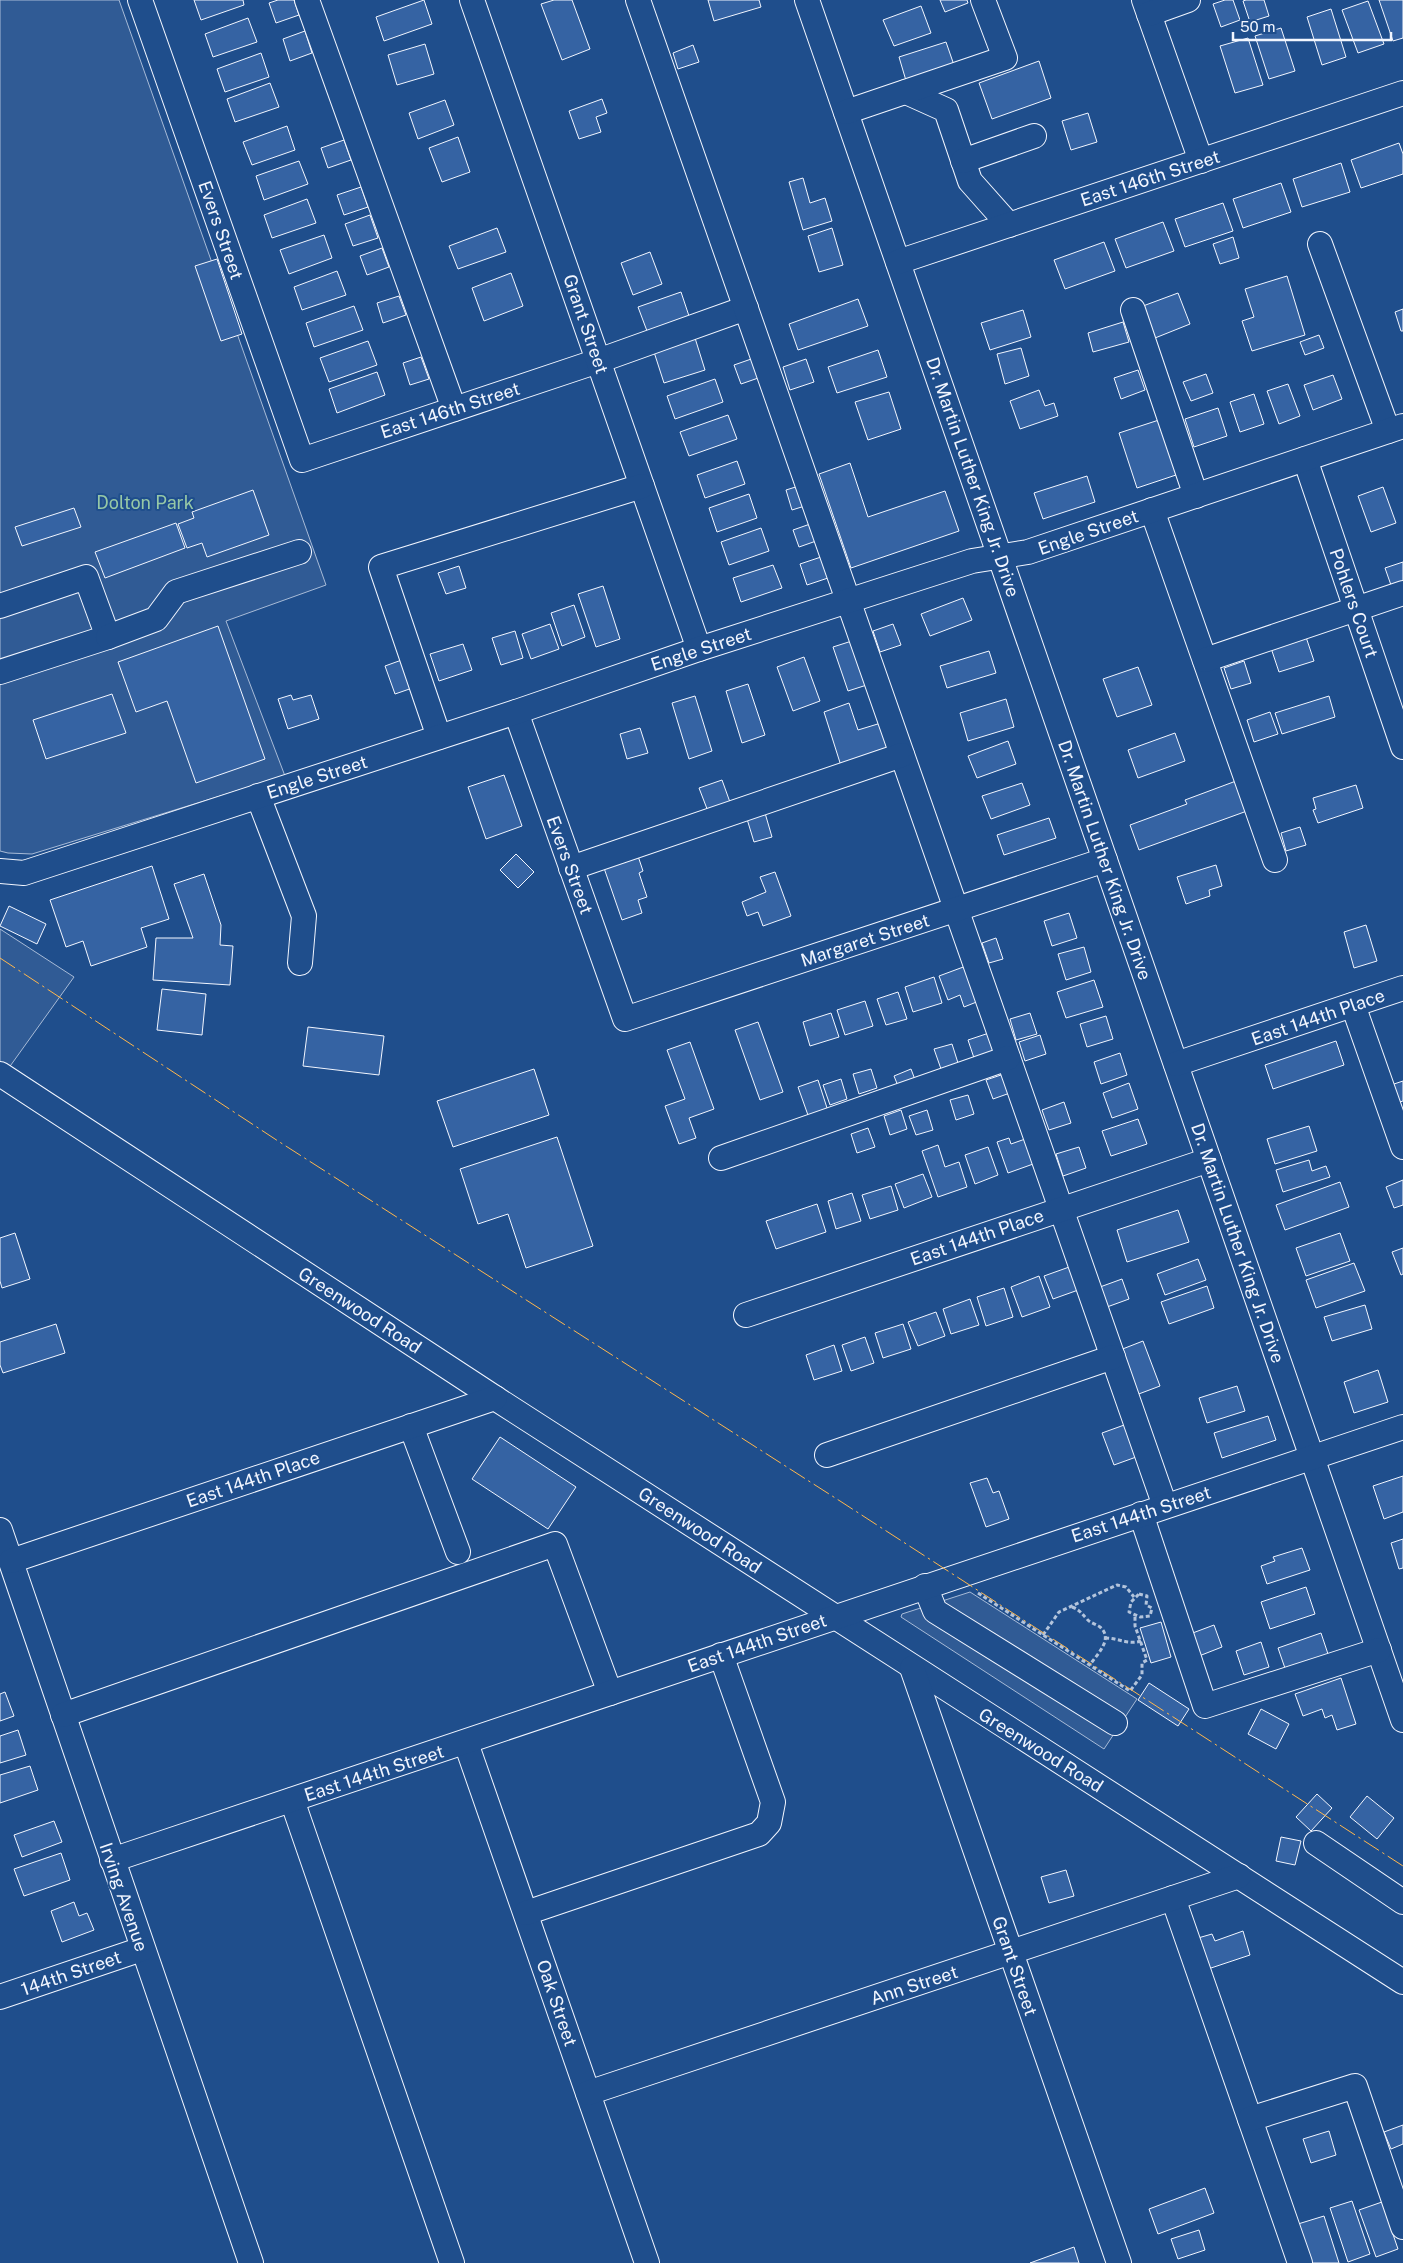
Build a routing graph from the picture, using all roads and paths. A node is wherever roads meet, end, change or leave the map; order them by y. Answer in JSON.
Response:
{"nodes":[{"id":1,"x":140,"y":0,"type":"edge"},
{"id":2,"x":307,"y":0,"type":"edge"},
{"id":3,"x":472,"y":0,"type":"edge"},
{"id":4,"x":638,"y":0,"type":"edge"},
{"id":5,"x":807,"y":0,"type":"edge"},
{"id":6,"x":983,"y":0,"type":"edge"},
{"id":7,"x":1188,"y":0,"type":"edge"},
{"id":8,"x":1147,"y":7,"type":"edge"},
{"id":9,"x":906,"y":92,"type":"junction"},
{"id":10,"x":1403,"y":93,"type":"edge"},
{"id":11,"x":846,"y":112,"type":"junction"},
{"id":12,"x":1034,"y":136,"type":"dead end"},
{"id":13,"x":963,"y":160,"type":"junction"},
{"id":14,"x":1201,"y":161,"type":"junction"},
{"id":15,"x":1009,"y":225,"type":"junction"},
{"id":16,"x":1320,"y":244,"type":"dead end"},
{"id":17,"x":898,"y":262,"type":"junction"},
{"id":18,"x":746,"y":308,"type":"junction"},
{"id":19,"x":1134,"y":310,"type":"dead end"},
{"id":20,"x":598,"y":361,"type":"junction"},
{"id":21,"x":454,"y":409,"type":"junction"},
{"id":22,"x":1396,"y":428,"type":"edge"},
{"id":23,"x":1304,"y":459,"type":"junction"},
{"id":24,"x":302,"y":460,"type":"joint"},
{"id":25,"x":642,"y":486,"type":"junction"},
{"id":26,"x":1196,"y":496,"type":"junction"},
{"id":27,"x":1152,"y":510,"type":"junction"},
{"id":28,"x":299,"y":552,"type":"dead end"},
{"id":29,"x":1000,"y":557,"type":"junction"},
{"id":30,"x":1403,"y":593,"type":"edge"},
{"id":31,"x":848,"y":601,"type":"junction"},
{"id":32,"x":0,"y":606,"type":"edge"},
{"id":33,"x":1356,"y":609,"type":"junction"},
{"id":34,"x":108,"y":637,"type":"junction"},
{"id":35,"x":699,"y":649,"type":"junction"},
{"id":36,"x":1205,"y":660,"type":"junction"},
{"id":37,"x":0,"y":672,"type":"edge"},
{"id":38,"x":516,"y":712,"type":"junction"},
{"id":39,"x":439,"y":737,"type":"junction"},
{"id":40,"x":1403,"y":747,"type":"edge"},
{"id":41,"x":902,"y":755,"type":"junction"},
{"id":42,"x":258,"y":796,"type":"junction"},
{"id":43,"x":1105,"y":860,"type":"junction"},
{"id":44,"x":1276,"y":860,"type":"dead end"},
{"id":45,"x":571,"y":868,"type":"junction"},
{"id":46,"x":0,"y":871,"type":"edge"},
{"id":47,"x":956,"y":909,"type":"junction"},
{"id":48,"x":300,"y":963,"type":"dead end"},
{"id":49,"x":1403,"y":988,"type":"edge"},
{"id":50,"x":1354,"y":1005,"type":"junction"},
{"id":51,"x":625,"y":1019,"type":"joint"},
{"id":52,"x":1008,"y":1058,"type":"junction"},
{"id":53,"x":1176,"y":1064,"type":"junction"},
{"id":54,"x":0,"y":1074,"type":"edge"},
{"id":55,"x":1403,"y":1147,"type":"edge"},
{"id":56,"x":721,"y":1158,"type":"dead end"},
{"id":57,"x":1209,"y":1160,"type":"junction"},
{"id":58,"x":1061,"y":1209,"type":"junction"},
{"id":59,"x":746,"y":1315,"type":"dead end"},
{"id":60,"x":1113,"y":1357,"type":"junction"},
{"id":61,"x":495,"y":1398,"type":"junction"},
{"id":62,"x":411,"y":1426,"type":"junction"},
{"id":63,"x":1403,"y":1427,"type":"edge"},
{"id":64,"x":827,"y":1455,"type":"dead end"},
{"id":65,"x":1312,"y":1457,"type":"junction"},
{"id":66,"x":1165,"y":1506,"type":"junction"},
{"id":67,"x":1141,"y":1514,"type":"junction"},
{"id":68,"x":0,"y":1530,"type":"edge"},
{"id":69,"x":458,"y":1552,"type":"dead end"},
{"id":70,"x":11,"y":1561,"type":"junction"},
{"id":71,"x":925,"y":1586,"type":"junction"},
{"id":72,"x":971,"y":1588,"type":"dead end"},
{"id":73,"x":1134,"y":1597,"type":"junction"},
{"id":74,"x":1072,"y":1606,"type":"junction"},
{"id":75,"x":834,"y":1616,"type":"junction"},
{"id":76,"x":1135,"y":1616,"type":"junction"},
{"id":77,"x":1043,"y":1635,"type":"junction"},
{"id":78,"x":1106,"y":1638,"type":"junction"},
{"id":79,"x":1141,"y":1641,"type":"junction"},
{"id":80,"x":1379,"y":1650,"type":"junction"},
{"id":81,"x":721,"y":1655,"type":"junction"},
{"id":82,"x":1090,"y":1665,"type":"junction"},
{"id":83,"x":912,"y":1668,"type":"junction"},
{"id":84,"x":610,"y":1694,"type":"junction"},
{"id":85,"x":63,"y":1715,"type":"junction"},
{"id":86,"x":1403,"y":1720,"type":"edge"},
{"id":87,"x":1115,"y":1723,"type":"dead end"},
{"id":88,"x":466,"y":1743,"type":"junction"},
{"id":89,"x":292,"y":1800,"type":"junction"},
{"id":90,"x":1316,"y":1843,"type":"dead end"},
{"id":91,"x":112,"y":1860,"type":"junction"},
{"id":92,"x":1239,"y":1876,"type":"junction"},
{"id":93,"x":1173,"y":1898,"type":"junction"},
{"id":94,"x":1403,"y":1902,"type":"edge"},
{"id":95,"x":526,"y":1914,"type":"junction"},
{"id":96,"x":142,"y":1949,"type":"junction"},
{"id":97,"x":1010,"y":1953,"type":"junction"},
{"id":98,"x":1403,"y":1982,"type":"edge"},
{"id":99,"x":0,"y":1997,"type":"edge"},
{"id":100,"x":588,"y":2093,"type":"junction"},
{"id":101,"x":1250,"y":2119,"type":"junction"},
{"id":102,"x":1403,"y":2227,"type":"edge"},
{"id":103,"x":251,"y":2263,"type":"edge"},
{"id":104,"x":452,"y":2263,"type":"edge"},
{"id":105,"x":647,"y":2263,"type":"edge"},
{"id":106,"x":1119,"y":2263,"type":"edge"},
{"id":107,"x":1300,"y":2263,"type":"edge"}],
"edges":[{"from":1,"to":24,"type":"street","name":"Evers Street"},
{"from":2,"to":21,"type":"street"},
{"from":3,"to":20,"type":"street","name":"Grant Street"},
{"from":4,"to":18,"type":"street"},
{"from":5,"to":11,"type":"street","name":"Dr. Martin Luther King Jr. Drive"},
{"from":6,"to":9,"type":"street"},
{"from":7,"to":8,"type":"street"},
{"from":8,"to":14,"type":"street"},
{"from":9,"to":11,"type":"street"},
{"from":9,"to":13,"type":"street"},
{"from":10,"to":14,"type":"street","name":"East 146th Street"},
{"from":11,"to":17,"type":"street","name":"Dr. Martin Luther King Jr. Drive"},
{"from":12,"to":13,"type":"street"},
{"from":13,"to":15,"type":"street"},
{"from":14,"to":15,"type":"street","name":"East 146th Street"},
{"from":15,"to":17,"type":"street","name":"East 146th Street"},
{"from":16,"to":22,"type":"street"},
{"from":17,"to":29,"type":"street","name":"Dr. Martin Luther King Jr. Drive"},
{"from":18,"to":20,"type":"street","name":"East 146th Street"},
{"from":18,"to":31,"type":"street"},
{"from":19,"to":26,"type":"street"},
{"from":20,"to":21,"type":"street","name":"East 146th Street"},
{"from":20,"to":25,"type":"street","name":"Grant Street"},
{"from":21,"to":24,"type":"street","name":"East 146th Street"},
{"from":22,"to":23,"type":"street","name":"Engle Street"},
{"from":23,"to":26,"type":"street","name":"Engle Street"},
{"from":23,"to":33,"type":"street","name":"Pohlers Court"},
{"from":25,"to":35,"type":"street","name":"Grant Street"},
{"from":25,"to":39,"type":"street"},
{"from":26,"to":27,"type":"street","name":"Engle Street"},
{"from":27,"to":29,"type":"street","name":"Engle Street"},
{"from":27,"to":36,"type":"street"},
{"from":28,"to":34,"type":"street"},
{"from":29,"to":31,"type":"street","name":"Engle Street"},
{"from":29,"to":43,"type":"street","name":"Dr. Martin Luther King Jr. Drive"},
{"from":30,"to":33,"type":"street"},
{"from":31,"to":35,"type":"street","name":"Engle Street"},
{"from":31,"to":41,"type":"street"},
{"from":32,"to":34,"type":"street"},
{"from":33,"to":36,"type":"street"},
{"from":33,"to":40,"type":"street","name":"Pohlers Court"},
{"from":34,"to":37,"type":"street"},
{"from":35,"to":38,"type":"street","name":"Engle Street"},
{"from":36,"to":44,"type":"street"},
{"from":38,"to":39,"type":"street","name":"Engle Street"},
{"from":38,"to":45,"type":"street","name":"Evers Street"},
{"from":39,"to":42,"type":"street","name":"Engle Street"},
{"from":41,"to":45,"type":"street"},
{"from":41,"to":47,"type":"street"},
{"from":42,"to":46,"type":"street","name":"Engle Street"},
{"from":42,"to":48,"type":"street"},
{"from":43,"to":47,"type":"street","name":"Margaret Street"},
{"from":43,"to":53,"type":"street","name":"Dr. Martin Luther King Jr. Drive"},
{"from":45,"to":51,"type":"street","name":"Evers Street"},
{"from":47,"to":51,"type":"street","name":"Margaret Street"},
{"from":47,"to":52,"type":"street"},
{"from":49,"to":50,"type":"street","name":"East 144th Place"},
{"from":50,"to":53,"type":"street","name":"East 144th Place"},
{"from":50,"to":55,"type":"street"},
{"from":52,"to":56,"type":"street"},
{"from":52,"to":58,"type":"street"},
{"from":53,"to":57,"type":"street","name":"Dr. Martin Luther King Jr. Drive"},
{"from":54,"to":61,"type":"street","name":"Greenwood Road"},
{"from":57,"to":58,"type":"street","name":"East 144th Place"},
{"from":57,"to":65,"type":"street","name":"Dr. Martin Luther King Jr. Drive"},
{"from":58,"to":59,"type":"street","name":"East 144th Place"},
{"from":58,"to":60,"type":"street"},
{"from":60,"to":64,"type":"street"},
{"from":60,"to":66,"type":"street"},
{"from":61,"to":62,"type":"street","name":"East 144th Place"},
{"from":61,"to":75,"type":"street","name":"Greenwood Road"},
{"from":62,"to":69,"type":"street"},
{"from":62,"to":70,"type":"street","name":"East 144th Place"},
{"from":63,"to":65,"type":"street","name":"East 144th Street"},
{"from":65,"to":66,"type":"street","name":"East 144th Street"},
{"from":65,"to":80,"type":"street","name":"Dr. Martin Luther King Jr. Drive"},
{"from":66,"to":67,"type":"street","name":"East 144th Street"},
{"from":67,"to":71,"type":"street","name":"East 144th Street"},
{"from":67,"to":80,"type":"street"},
{"from":68,"to":70,"type":"street","name":"Irving Avenue"},
{"from":70,"to":85,"type":"street","name":"Irving Avenue"},
{"from":71,"to":75,"type":"street","name":"East 144th Street"},
{"from":71,"to":87,"type":"street"},
{"from":72,"to":77,"type":"path"},
{"from":73,"to":74,"type":"path"},
{"from":73,"to":76,"type":"path"},
{"from":73,"to":76,"type":"path"},
{"from":74,"to":77,"type":"path"},
{"from":74,"to":78,"type":"path"},
{"from":75,"to":81,"type":"street","name":"East 144th Street"},
{"from":75,"to":83,"type":"street","name":"Greenwood Road"},
{"from":76,"to":79,"type":"path"},
{"from":77,"to":82,"type":"path"},
{"from":78,"to":79,"type":"path"},
{"from":78,"to":82,"type":"path"},
{"from":79,"to":82,"type":"path"},
{"from":80,"to":86,"type":"street","name":"Dr. Martin Luther King Jr. Drive"},
{"from":81,"to":84,"type":"street","name":"East 144th Street"},
{"from":81,"to":95,"type":"street"},
{"from":83,"to":92,"type":"street","name":"Greenwood Road"},
{"from":83,"to":97,"type":"street","name":"Grant Street"},
{"from":84,"to":85,"type":"street"},
{"from":84,"to":88,"type":"street","name":"East 144th Street"},
{"from":85,"to":91,"type":"street","name":"Irving Avenue"},
{"from":88,"to":89,"type":"street","name":"East 144th Street"},
{"from":88,"to":95,"type":"street","name":"Oak Street"},
{"from":89,"to":91,"type":"street","name":"East 144th Street"},
{"from":89,"to":104,"type":"street"},
{"from":90,"to":94,"type":"street"},
{"from":91,"to":96,"type":"street","name":"Irving Avenue"},
{"from":92,"to":93,"type":"street","name":"Ann Street"},
{"from":92,"to":98,"type":"street","name":"Greenwood Road"},
{"from":93,"to":97,"type":"street","name":"Ann Street"},
{"from":93,"to":101,"type":"street"},
{"from":95,"to":100,"type":"street","name":"Oak Street"},
{"from":96,"to":99,"type":"street","name":"144th Street"},
{"from":96,"to":103,"type":"street","name":"Irving Avenue"},
{"from":97,"to":100,"type":"street","name":"Ann Street"},
{"from":97,"to":106,"type":"street","name":"Grant Street"},
{"from":100,"to":105,"type":"street","name":"Oak Street"},
{"from":101,"to":102,"type":"street"},
{"from":101,"to":107,"type":"street"}]}
